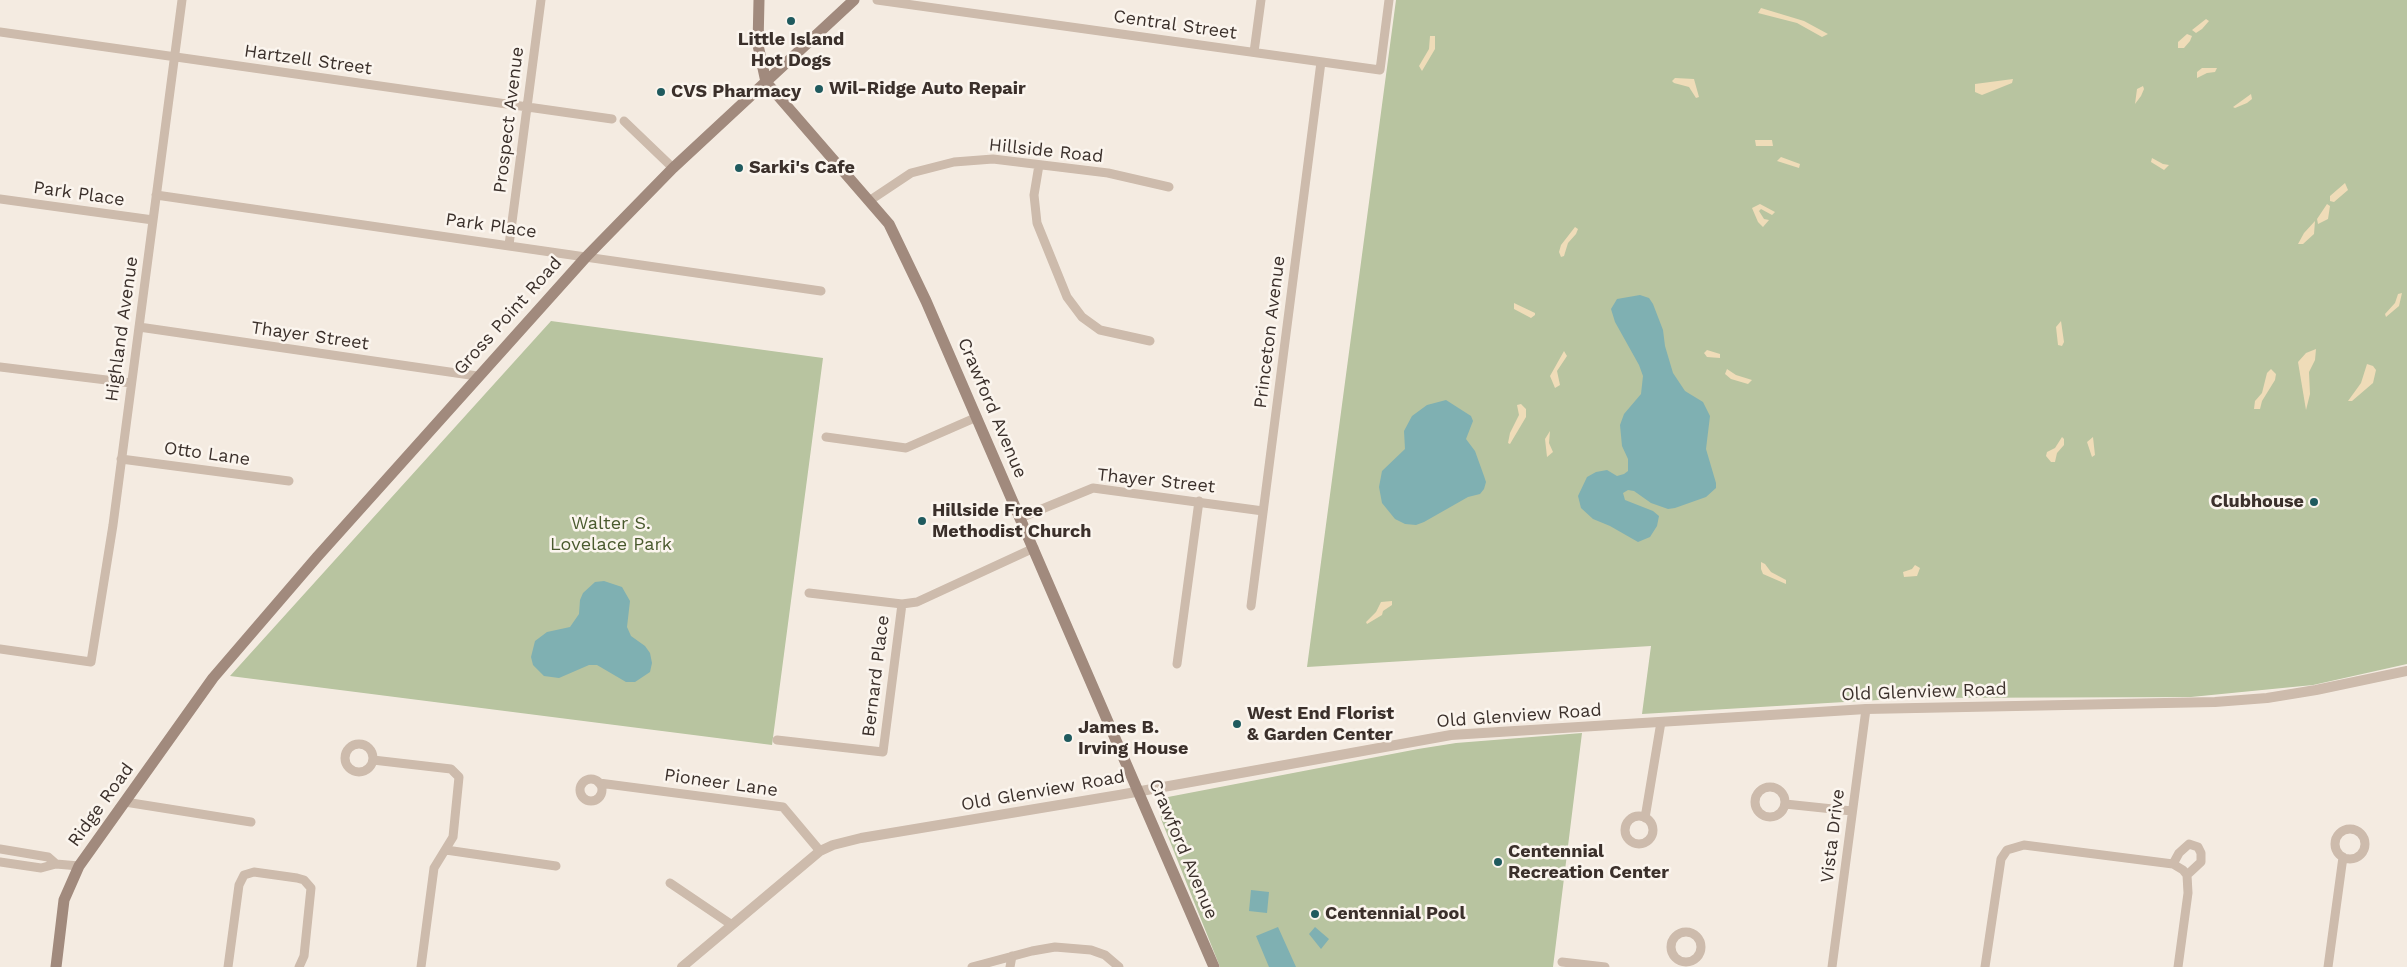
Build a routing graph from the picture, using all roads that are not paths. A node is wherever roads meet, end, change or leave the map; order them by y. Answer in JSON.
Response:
{"nodes":[{"id":1,"x":182,"y":0,"type":"edge"},
{"id":2,"x":541,"y":0,"type":"edge"},
{"id":3,"x":759,"y":0,"type":"edge"},
{"id":4,"x":854,"y":0,"type":"edge"},
{"id":5,"x":877,"y":0,"type":"edge"},
{"id":6,"x":1261,"y":0,"type":"edge"},
{"id":7,"x":1389,"y":0,"type":"edge"},
{"id":8,"x":0,"y":32,"type":"edge"},
{"id":9,"x":1254,"y":52,"type":"junction"},
{"id":10,"x":174,"y":57,"type":"junction"},
{"id":11,"x":1321,"y":62,"type":"junction"},
{"id":12,"x":766,"y":82,"type":"junction"},
{"id":13,"x":527,"y":107,"type":"junction"},
{"id":14,"x":612,"y":119,"type":"dead end"},
{"id":15,"x":624,"y":120,"type":"dead end"},
{"id":16,"x":1039,"y":166,"type":"junction"},
{"id":17,"x":673,"y":168,"type":"junction"},
{"id":18,"x":1169,"y":187,"type":"dead end"},
{"id":19,"x":156,"y":195,"type":"junction"},
{"id":20,"x":0,"y":199,"type":"edge"},
{"id":21,"x":869,"y":201,"type":"junction"},
{"id":22,"x":153,"y":220,"type":"junction"},
{"id":23,"x":509,"y":245,"type":"junction"},
{"id":24,"x":586,"y":257,"type":"junction"},
{"id":25,"x":821,"y":291,"type":"dead end"},
{"id":26,"x":139,"y":327,"type":"junction"},
{"id":27,"x":1150,"y":341,"type":"dead end"},
{"id":28,"x":0,"y":366,"type":"edge"},
{"id":29,"x":477,"y":376,"type":"junction"},
{"id":30,"x":131,"y":383,"type":"junction"},
{"id":31,"x":977,"y":417,"type":"junction"},
{"id":32,"x":826,"y":437,"type":"dead end"},
{"id":33,"x":121,"y":459,"type":"junction"},
{"id":34,"x":289,"y":481,"type":"dead end"},
{"id":35,"x":1199,"y":501,"type":"junction"},
{"id":36,"x":1263,"y":511,"type":"junction"},
{"id":37,"x":1020,"y":518,"type":"junction"},
{"id":38,"x":1034,"y":548,"type":"junction"},
{"id":39,"x":809,"y":593,"type":"dead end"},
{"id":40,"x":902,"y":604,"type":"junction"},
{"id":41,"x":1251,"y":606,"type":"dead end"},
{"id":42,"x":0,"y":650,"type":"edge"},
{"id":43,"x":1177,"y":664,"type":"dead end"},
{"id":44,"x":2407,"y":671,"type":"edge"},
{"id":45,"x":212,"y":678,"type":"joint"},
{"id":46,"x":1866,"y":709,"type":"junction"},
{"id":47,"x":1661,"y":722,"type":"junction"},
{"id":48,"x":777,"y":740,"type":"dead end"},
{"id":49,"x":373,"y":760,"type":"dead end"},
{"id":50,"x":599,"y":783,"type":"dead end"},
{"id":51,"x":1140,"y":791,"type":"junction"},
{"id":52,"x":125,"y":802,"type":"junction"},
{"id":53,"x":1785,"y":804,"type":"dead end"},
{"id":54,"x":1852,"y":812,"type":"junction"},
{"id":55,"x":1645,"y":818,"type":"dead end"},
{"id":56,"x":251,"y":822,"type":"dead end"},
{"id":57,"x":0,"y":849,"type":"edge"},
{"id":58,"x":446,"y":850,"type":"junction"},
{"id":59,"x":820,"y":851,"type":"junction"},
{"id":60,"x":2343,"y":857,"type":"dead end"},
{"id":61,"x":0,"y":862,"type":"edge"},
{"id":62,"x":56,"y":864,"type":"junction"},
{"id":63,"x":2173,"y":864,"type":"junction"},
{"id":64,"x":79,"y":866,"type":"junction"},
{"id":65,"x":556,"y":866,"type":"dead end"},
{"id":66,"x":2187,"y":876,"type":"junction"},
{"id":67,"x":670,"y":883,"type":"dead end"},
{"id":68,"x":732,"y":925,"type":"junction"},
{"id":69,"x":1012,"y":956,"type":"junction"},
{"id":70,"x":1562,"y":962,"type":"dead end"},
{"id":71,"x":56,"y":967,"type":"edge"},
{"id":72,"x":228,"y":967,"type":"edge"},
{"id":73,"x":299,"y":967,"type":"edge"},
{"id":74,"x":421,"y":967,"type":"edge"},
{"id":75,"x":682,"y":967,"type":"edge"},
{"id":76,"x":972,"y":967,"type":"edge"},
{"id":77,"x":1010,"y":967,"type":"edge"},
{"id":78,"x":1120,"y":967,"type":"edge"},
{"id":79,"x":1214,"y":967,"type":"edge"},
{"id":80,"x":1604,"y":967,"type":"edge"},
{"id":81,"x":1832,"y":967,"type":"edge"},
{"id":82,"x":1985,"y":967,"type":"edge"},
{"id":83,"x":2178,"y":967,"type":"edge"},
{"id":84,"x":2328,"y":967,"type":"edge"}],
"edges":[{"from":1,"to":10,"type":"street","name":"Highland Avenue"},
{"from":2,"to":13,"type":"street","name":"Prospect Avenue"},
{"from":3,"to":12,"type":"main road","name":"Crawford Avenue"},
{"from":4,"to":12,"type":"main road","name":"Gross Point Road"},
{"from":5,"to":9,"type":"street","name":"Central Street"},
{"from":6,"to":9,"type":"street"},
{"from":7,"to":11,"type":"street","name":"Central Street"},
{"from":8,"to":10,"type":"street","name":"Hartzell Street"},
{"from":9,"to":11,"type":"street","name":"Central Street"},
{"from":10,"to":13,"type":"street","name":"Hartzell Street"},
{"from":10,"to":19,"type":"street","name":"Highland Avenue"},
{"from":11,"to":36,"type":"street","name":"Princeton Avenue"},
{"from":12,"to":17,"type":"main road","name":"Gross Point Road"},
{"from":12,"to":21,"type":"main road","name":"Crawford Avenue"},
{"from":13,"to":14,"type":"street","name":"Hartzell Street"},
{"from":13,"to":23,"type":"street","name":"Prospect Avenue"},
{"from":15,"to":17,"type":"street"},
{"from":16,"to":18,"type":"street","name":"Hillside Road"},
{"from":16,"to":21,"type":"street","name":"Hillside Road"},
{"from":16,"to":27,"type":"street"},
{"from":17,"to":24,"type":"main road","name":"Gross Point Road"},
{"from":19,"to":22,"type":"street","name":"Highland Avenue"},
{"from":19,"to":23,"type":"street","name":"Park Place"},
{"from":20,"to":22,"type":"street","name":"Park Place"},
{"from":21,"to":31,"type":"main road","name":"Crawford Avenue"},
{"from":22,"to":26,"type":"street","name":"Highland Avenue"},
{"from":23,"to":24,"type":"street","name":"Park Place"},
{"from":24,"to":25,"type":"street","name":"Park Place"},
{"from":24,"to":29,"type":"main road","name":"Gross Point Road"},
{"from":26,"to":29,"type":"street","name":"Thayer Street"},
{"from":26,"to":30,"type":"street","name":"Highland Avenue"},
{"from":28,"to":30,"type":"street"},
{"from":29,"to":45,"type":"main road","name":"Gross Point Road"},
{"from":30,"to":33,"type":"street","name":"Highland Avenue"},
{"from":31,"to":32,"type":"street"},
{"from":31,"to":37,"type":"main road","name":"Crawford Avenue"},
{"from":33,"to":34,"type":"street","name":"Otto Lane"},
{"from":33,"to":42,"type":"street","name":"Highland Avenue"},
{"from":35,"to":36,"type":"street","name":"Thayer Street"},
{"from":35,"to":37,"type":"street","name":"Thayer Street"},
{"from":35,"to":43,"type":"street"},
{"from":36,"to":41,"type":"street","name":"Princeton Avenue"},
{"from":37,"to":38,"type":"main road","name":"Crawford Avenue"},
{"from":38,"to":40,"type":"street"},
{"from":38,"to":51,"type":"main road","name":"Crawford Avenue"},
{"from":39,"to":40,"type":"street"},
{"from":40,"to":48,"type":"street","name":"Bernard Place"},
{"from":44,"to":46,"type":"street","name":"Old Glenview Road"},
{"from":45,"to":52,"type":"main road","name":"Ridge Road"},
{"from":46,"to":47,"type":"street","name":"Old Glenview Road"},
{"from":46,"to":54,"type":"street","name":"Vista Drive"},
{"from":47,"to":51,"type":"street","name":"Old Glenview Road"},
{"from":47,"to":55,"type":"street"},
{"from":49,"to":58,"type":"street"},
{"from":50,"to":59,"type":"street","name":"Pioneer Lane"},
{"from":51,"to":59,"type":"street","name":"Old Glenview Road"},
{"from":51,"to":79,"type":"main road","name":"Crawford Avenue"},
{"from":52,"to":56,"type":"street"},
{"from":52,"to":64,"type":"main road","name":"Ridge Road"},
{"from":53,"to":54,"type":"street"},
{"from":54,"to":81,"type":"street","name":"Vista Drive"},
{"from":57,"to":62,"type":"street"},
{"from":58,"to":65,"type":"street"},
{"from":58,"to":74,"type":"street"},
{"from":59,"to":68,"type":"street","name":"Old Glenview Road"},
{"from":60,"to":84,"type":"street"},
{"from":61,"to":62,"type":"street"},
{"from":62,"to":64,"type":"street"},
{"from":63,"to":66,"type":"street"},
{"from":63,"to":66,"type":"street"},
{"from":63,"to":82,"type":"street"},
{"from":64,"to":71,"type":"main road","name":"Ridge Road"},
{"from":66,"to":83,"type":"street"},
{"from":67,"to":68,"type":"street"},
{"from":68,"to":75,"type":"street","name":"Old Glenview Road"},
{"from":69,"to":76,"type":"street"},
{"from":69,"to":77,"type":"street"},
{"from":69,"to":78,"type":"street"},
{"from":70,"to":80,"type":"street"},
{"from":72,"to":73,"type":"street"}]}
